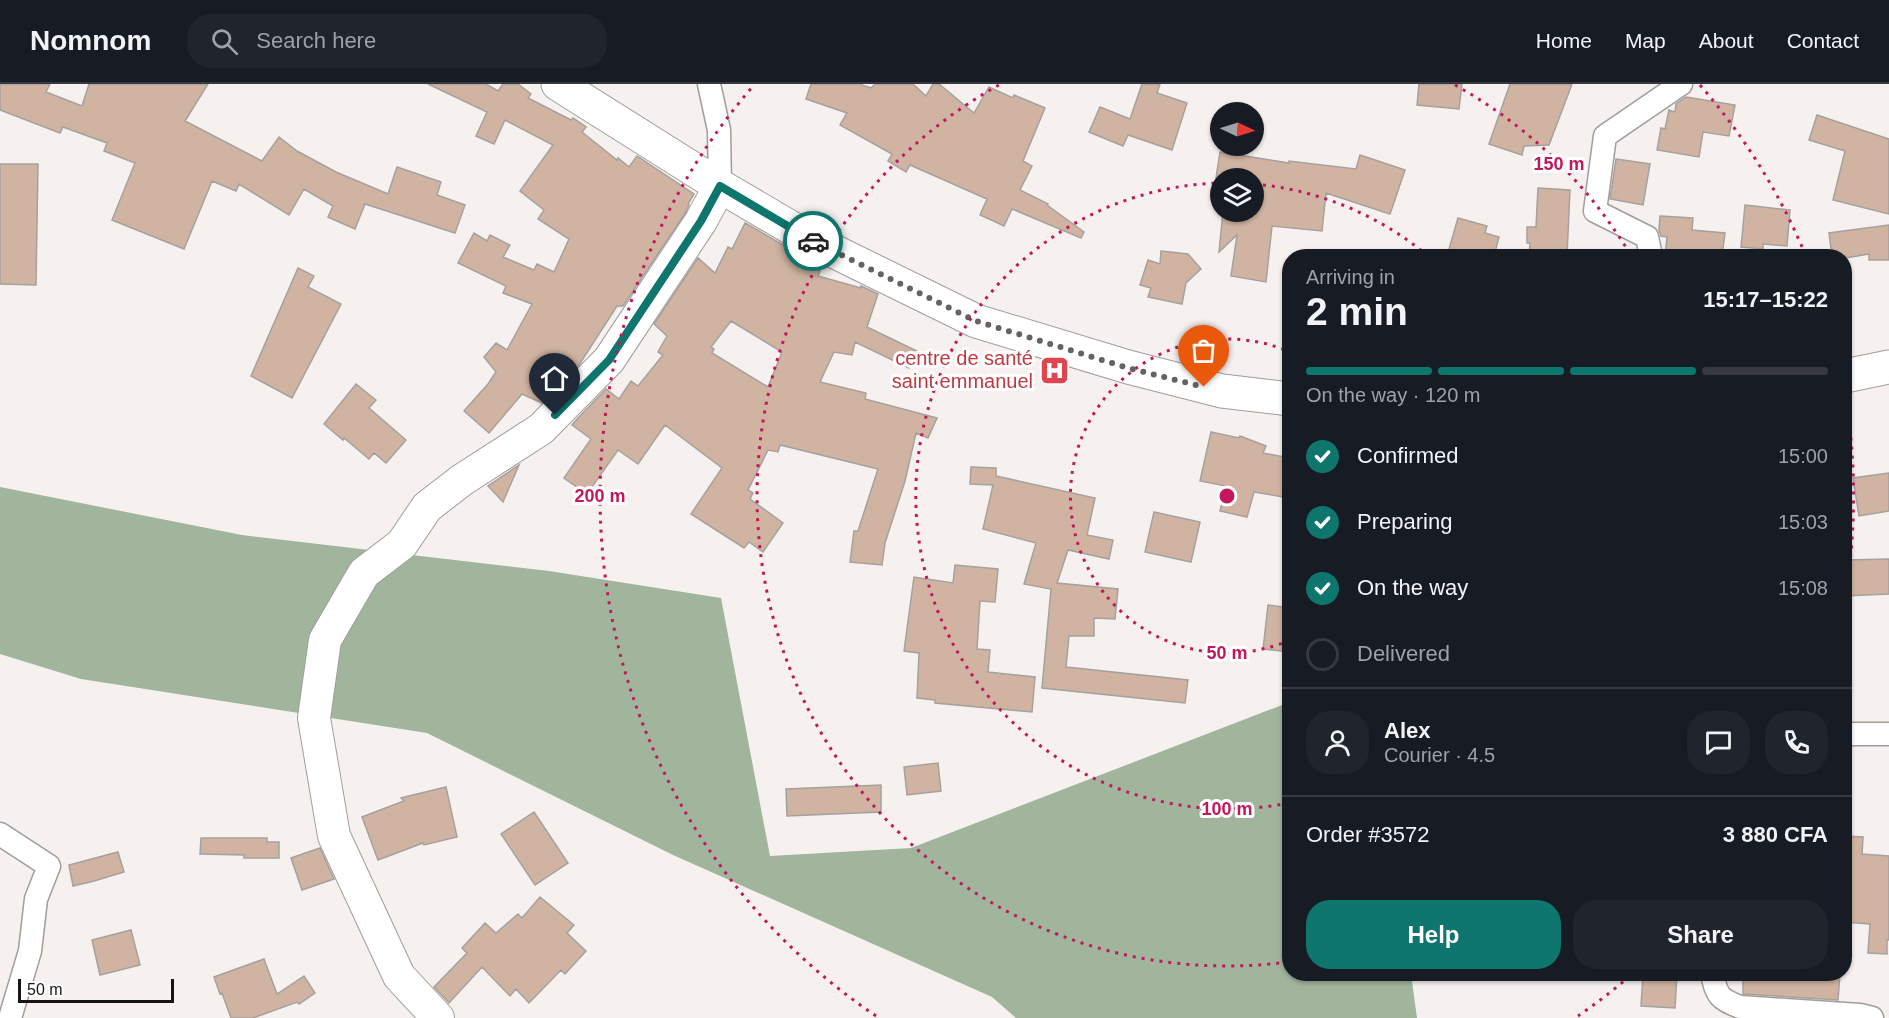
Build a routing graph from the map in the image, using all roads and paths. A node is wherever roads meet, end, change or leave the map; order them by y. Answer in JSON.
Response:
{"nodes":[{"id":1,"x":558,"y":84,"type":"edge"},
{"id":2,"x":709,"y":84,"type":"edge"},
{"id":3,"x":1681,"y":84,"type":"edge"},
{"id":4,"x":720,"y":186,"type":"junction"},
{"id":5,"x":1650,"y":249,"type":"edge"},
{"id":6,"x":1889,"y":366,"type":"edge"},
{"id":7,"x":1852,"y":374,"type":"edge"},
{"id":8,"x":1282,"y":398,"type":"edge"},
{"id":9,"x":1852,"y":734,"type":"edge"},
{"id":10,"x":1889,"y":734,"type":"edge"},
{"id":11,"x":0,"y":834,"type":"edge"},
{"id":12,"x":1714,"y":981,"type":"edge"},
{"id":13,"x":10,"y":1018,"type":"edge"},
{"id":14,"x":438,"y":1018,"type":"edge"},
{"id":15,"x":1872,"y":1018,"type":"edge"}],
"edges":[{"from":1,"to":4,"type":"highway"},
{"from":2,"to":4,"type":"street"},
{"from":3,"to":5,"type":"street"},
{"from":4,"to":8,"type":"highway"},
{"from":4,"to":14,"type":"street"},
{"from":6,"to":7,"type":"highway"},
{"from":9,"to":10,"type":"street"},
{"from":11,"to":13,"type":"street"},
{"from":12,"to":15,"type":"street"}]}
